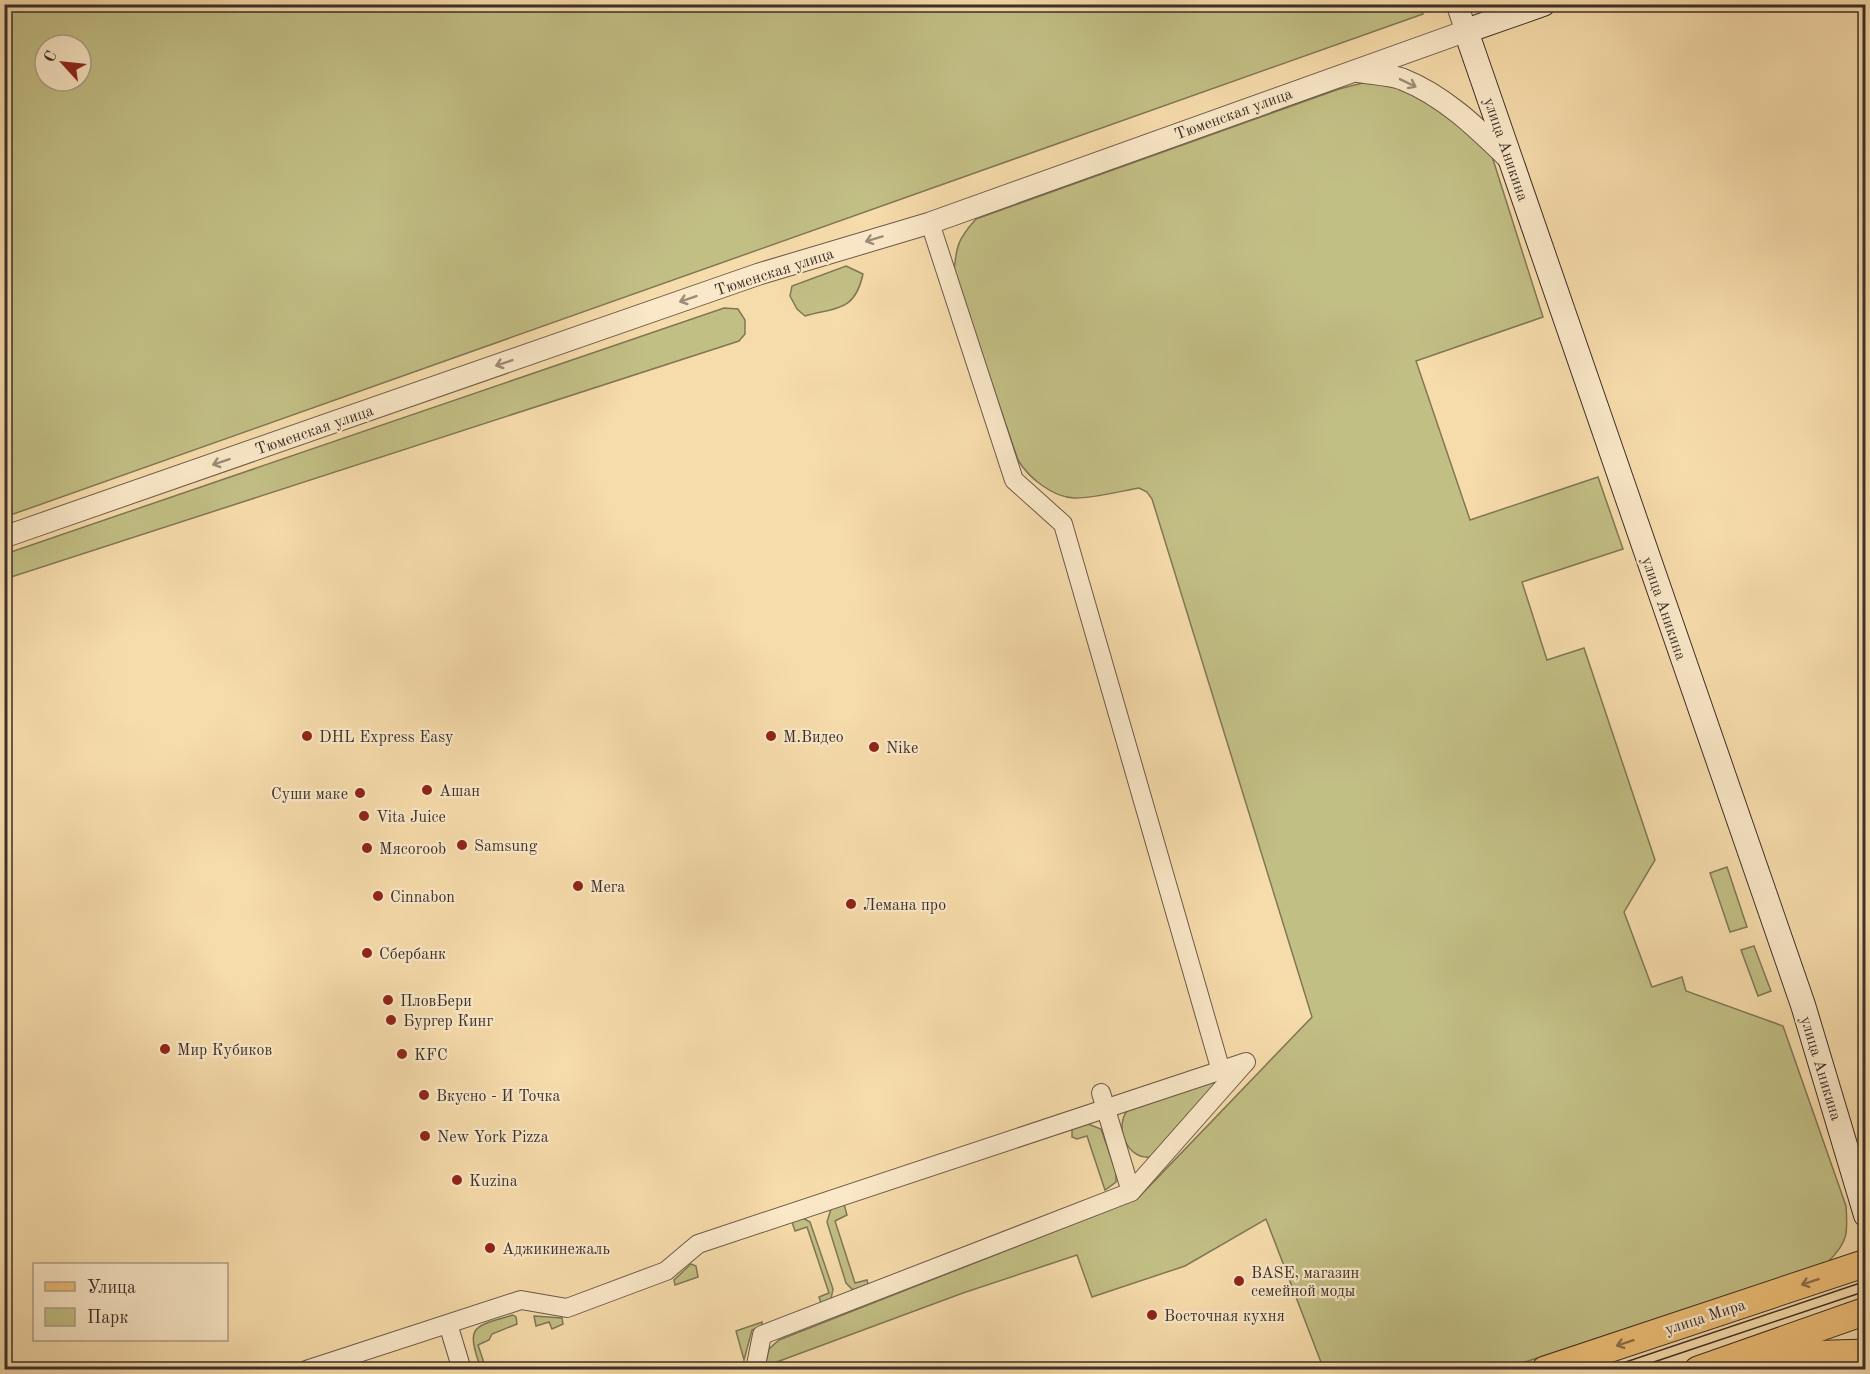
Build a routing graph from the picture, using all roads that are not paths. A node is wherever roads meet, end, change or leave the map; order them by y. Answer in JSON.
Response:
{"nodes":[{"id":1,"x":1457,"y":4,"type":"edge"},
{"id":2,"x":1543,"y":4,"type":"edge"},
{"id":3,"x":1466,"y":31,"type":"junction"},
{"id":4,"x":1352,"y":70,"type":"junction"},
{"id":5,"x":1510,"y":160,"type":"junction"},
{"id":6,"x":930,"y":223,"type":"junction"},
{"id":7,"x":4,"y":537,"type":"edge"},
{"id":8,"x":1221,"y":1071,"type":"junction"},
{"id":9,"x":1104,"y":1101,"type":"junction"},
{"id":10,"x":1131,"y":1192,"type":"junction"},
{"id":11,"x":1866,"y":1215,"type":"edge"},
{"id":12,"x":1866,"y":1263,"type":"edge"},
{"id":13,"x":1866,"y":1311,"type":"edge"},
{"id":14,"x":448,"y":1324,"type":"junction"},
{"id":15,"x":1866,"y":1353,"type":"edge"},
{"id":16,"x":306,"y":1370,"type":"edge"},
{"id":17,"x":462,"y":1370,"type":"edge"},
{"id":18,"x":754,"y":1370,"type":"edge"},
{"id":19,"x":1545,"y":1370,"type":"edge"},
{"id":20,"x":1700,"y":1370,"type":"edge"}],
"edges":[{"from":1,"to":3,"type":"street","name":"улица Аникина"},
{"from":2,"to":3,"type":"main road","name":"Тюменская улица"},
{"from":3,"to":4,"type":"street","name":"Тюменская улица"},
{"from":3,"to":5,"type":"main road","name":"улица Аникина"},
{"from":4,"to":5,"type":"street","one_way":true},
{"from":4,"to":6,"type":"street","name":"Тюменская улица"},
{"from":5,"to":11,"type":"main road","name":"улица Аникина"},
{"from":6,"to":7,"type":"street","name":"Тюменская улица","one_way":true},
{"from":6,"to":8,"type":"street"},
{"from":8,"to":9,"type":"street"},
{"from":8,"to":10,"type":"street"},
{"from":9,"to":10,"type":"street"},
{"from":9,"to":14,"type":"street"},
{"from":10,"to":18,"type":"street"},
{"from":12,"to":19,"type":"main road","name":"улица Мира","one_way":true},
{"from":13,"to":20,"type":"main road"},
{"from":14,"to":16,"type":"street"},
{"from":14,"to":17,"type":"street"},
{"from":15,"to":20,"type":"main road"}]}
